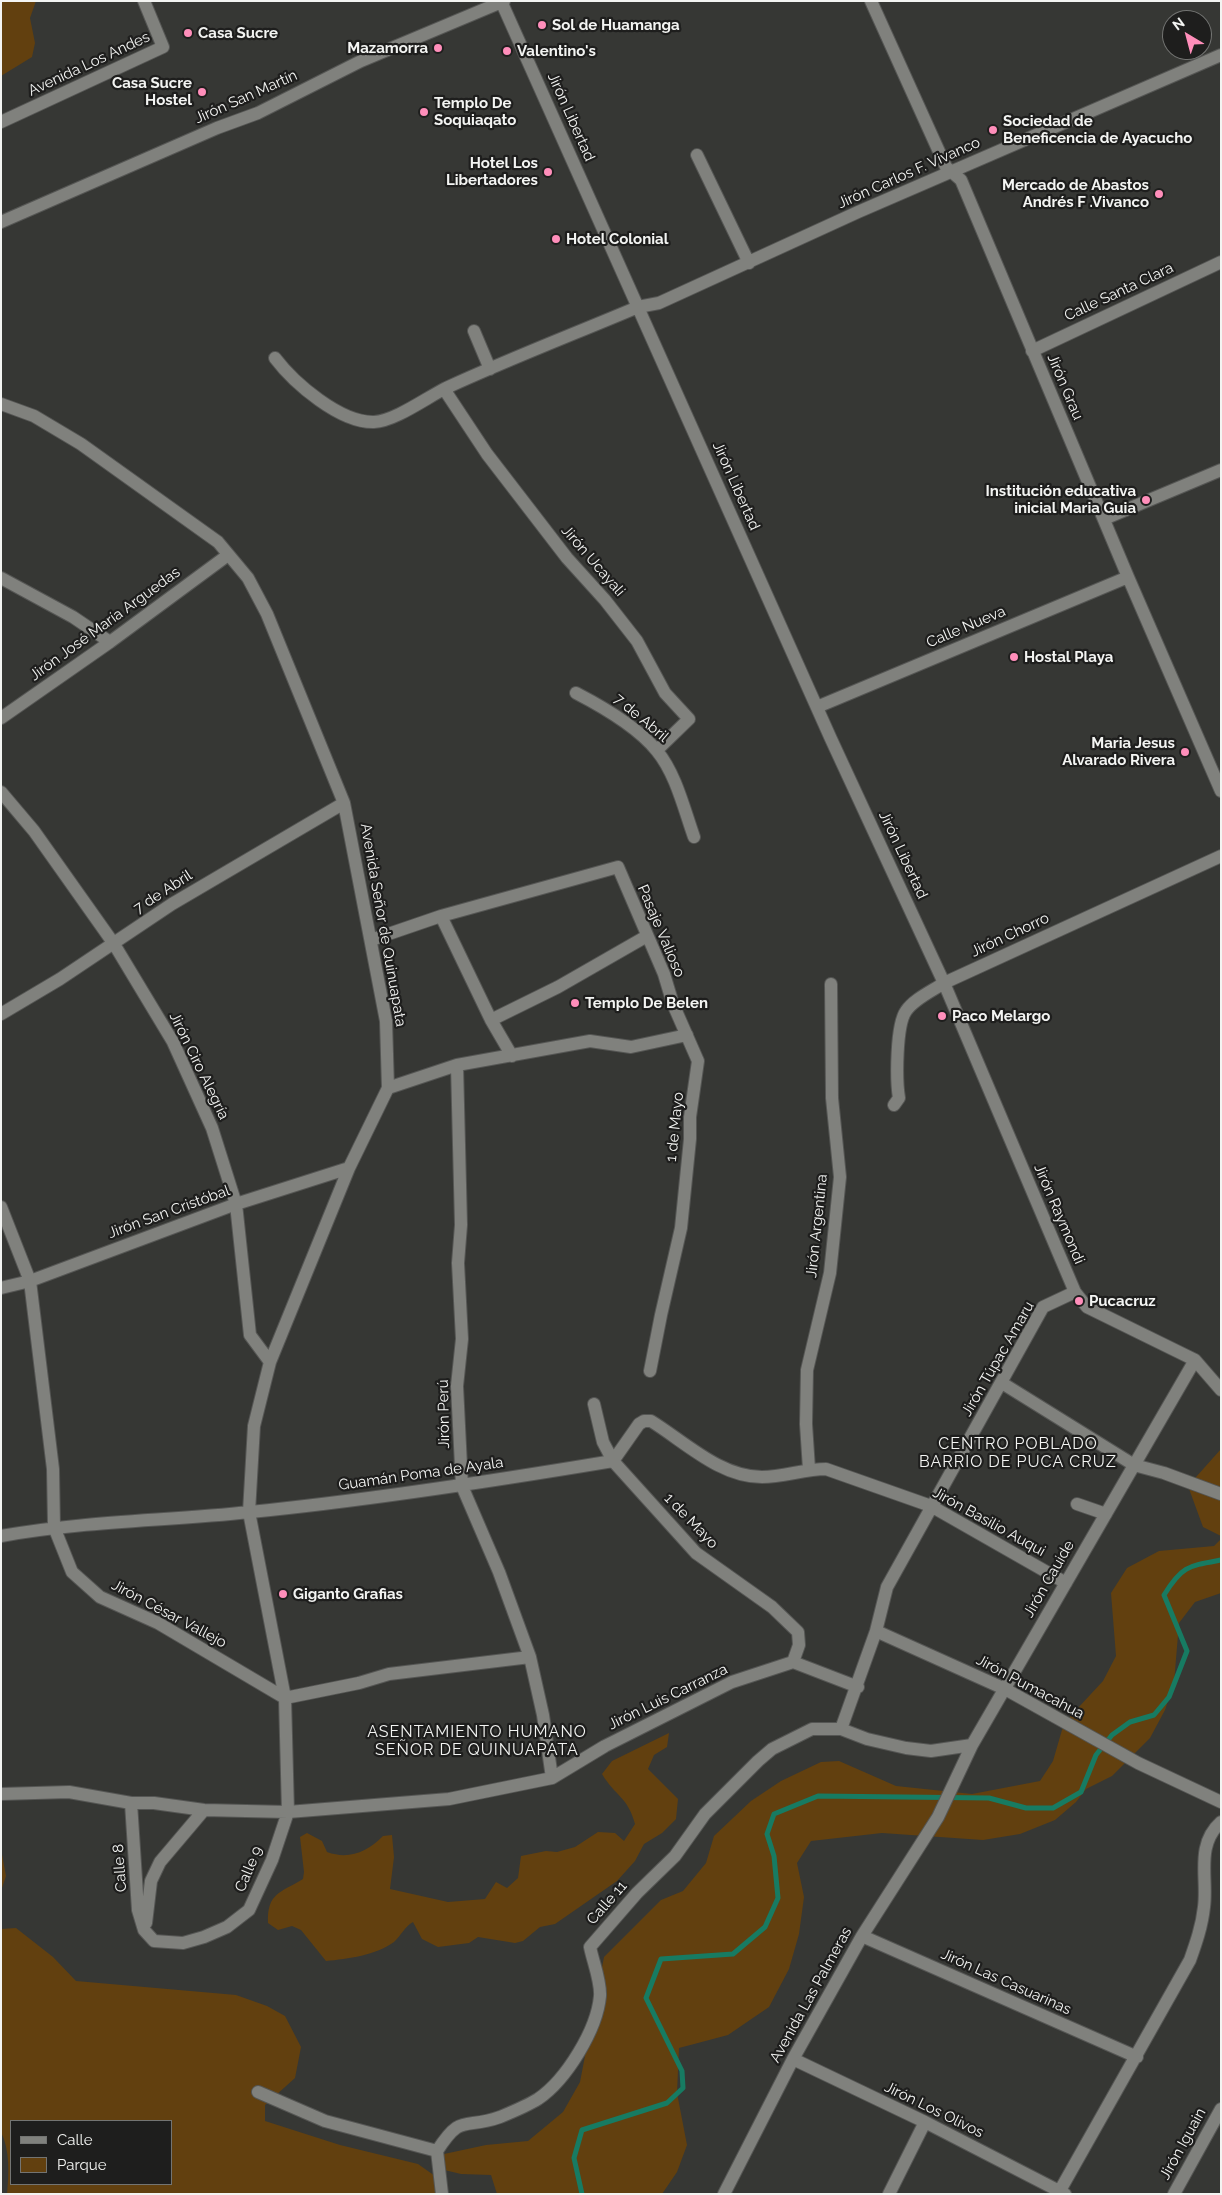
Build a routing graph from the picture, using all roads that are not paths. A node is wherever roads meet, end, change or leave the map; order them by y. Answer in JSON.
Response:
{"nodes":[{"id":1,"x":144,"y":1,"type":"edge"},
{"id":2,"x":871,"y":1,"type":"edge"},
{"id":3,"x":503,"y":2,"type":"edge"},
{"id":4,"x":1221,"y":55,"type":"edge"},
{"id":5,"x":1,"y":122,"type":"edge"},
{"id":6,"x":697,"y":155,"type":"dead end"},
{"id":7,"x":954,"y":172,"type":"junction"},
{"id":8,"x":1,"y":222,"type":"edge"},
{"id":9,"x":1221,"y":262,"type":"edge"},
{"id":10,"x":749,"y":263,"type":"junction"},
{"id":11,"x":638,"y":307,"type":"junction"},
{"id":12,"x":474,"y":331,"type":"dead end"},
{"id":13,"x":1032,"y":351,"type":"junction"},
{"id":14,"x":275,"y":358,"type":"dead end"},
{"id":15,"x":490,"y":370,"type":"junction"},
{"id":16,"x":444,"y":389,"type":"junction"},
{"id":17,"x":1,"y":404,"type":"edge"},
{"id":18,"x":1221,"y":470,"type":"edge"},
{"id":19,"x":1104,"y":519,"type":"junction"},
{"id":20,"x":228,"y":555,"type":"junction"},
{"id":21,"x":1128,"y":577,"type":"junction"},
{"id":22,"x":1,"y":578,"type":"edge"},
{"id":23,"x":110,"y":642,"type":"junction"},
{"id":24,"x":576,"y":693,"type":"dead end"},
{"id":25,"x":817,"y":707,"type":"junction"},
{"id":26,"x":1,"y":718,"type":"edge"},
{"id":27,"x":657,"y":750,"type":"junction"},
{"id":28,"x":1221,"y":791,"type":"edge"},
{"id":29,"x":1,"y":792,"type":"edge"},
{"id":30,"x":344,"y":803,"type":"junction"},
{"id":31,"x":694,"y":836,"type":"dead end"},
{"id":32,"x":1221,"y":856,"type":"edge"},
{"id":33,"x":441,"y":916,"type":"junction"},
{"id":34,"x":647,"y":936,"type":"junction"},
{"id":35,"x":371,"y":940,"type":"junction"},
{"id":36,"x":114,"y":944,"type":"junction"},
{"id":37,"x":831,"y":984,"type":"dead end"},
{"id":38,"x":944,"y":984,"type":"junction"},
{"id":39,"x":1,"y":1014,"type":"edge"},
{"id":40,"x":491,"y":1020,"type":"junction"},
{"id":41,"x":687,"y":1035,"type":"junction"},
{"id":42,"x":512,"y":1056,"type":"junction"},
{"id":43,"x":458,"y":1064,"type":"junction"},
{"id":44,"x":388,"y":1088,"type":"junction"},
{"id":45,"x":894,"y":1105,"type":"dead end"},
{"id":46,"x":349,"y":1168,"type":"junction"},
{"id":47,"x":236,"y":1204,"type":"junction"},
{"id":48,"x":1,"y":1207,"type":"edge"},
{"id":49,"x":30,"y":1281,"type":"junction"},
{"id":50,"x":1,"y":1288,"type":"edge"},
{"id":51,"x":1075,"y":1292,"type":"junction"},
{"id":52,"x":1195,"y":1360,"type":"junction"},
{"id":53,"x":270,"y":1362,"type":"junction"},
{"id":54,"x":650,"y":1371,"type":"dead end"},
{"id":55,"x":1002,"y":1383,"type":"junction"},
{"id":56,"x":1221,"y":1390,"type":"edge"},
{"id":57,"x":594,"y":1404,"type":"dead end"},
{"id":58,"x":614,"y":1461,"type":"junction"},
{"id":59,"x":1134,"y":1465,"type":"junction"},
{"id":60,"x":809,"y":1469,"type":"junction"},
{"id":61,"x":462,"y":1486,"type":"junction"},
{"id":62,"x":1221,"y":1494,"type":"edge"},
{"id":63,"x":1077,"y":1504,"type":"dead end"},
{"id":64,"x":931,"y":1506,"type":"junction"},
{"id":65,"x":249,"y":1512,"type":"junction"},
{"id":66,"x":1106,"y":1514,"type":"junction"},
{"id":67,"x":54,"y":1527,"type":"junction"},
{"id":68,"x":1,"y":1536,"type":"edge"},
{"id":69,"x":1066,"y":1583,"type":"junction"},
{"id":70,"x":876,"y":1631,"type":"junction"},
{"id":71,"x":530,"y":1657,"type":"junction"},
{"id":72,"x":793,"y":1662,"type":"junction"},
{"id":73,"x":858,"y":1687,"type":"junction"},
{"id":74,"x":1005,"y":1689,"type":"junction"},
{"id":75,"x":285,"y":1698,"type":"junction"},
{"id":76,"x":841,"y":1728,"type":"junction"},
{"id":77,"x":972,"y":1744,"type":"junction"},
{"id":78,"x":552,"y":1778,"type":"junction"},
{"id":79,"x":1,"y":1794,"type":"edge"},
{"id":80,"x":1221,"y":1802,"type":"edge"},
{"id":81,"x":131,"y":1803,"type":"junction"},
{"id":82,"x":204,"y":1810,"type":"junction"},
{"id":83,"x":288,"y":1812,"type":"junction"},
{"id":84,"x":938,"y":1817,"type":"joint"},
{"id":85,"x":1221,"y":1822,"type":"edge"},
{"id":86,"x":144,"y":1930,"type":"junction"},
{"id":87,"x":862,"y":1936,"type":"junction"},
{"id":88,"x":1137,"y":2058,"type":"junction"},
{"id":89,"x":793,"y":2059,"type":"junction"},
{"id":90,"x":258,"y":2092,"type":"dead end"},
{"id":91,"x":1221,"y":2109,"type":"edge"},
{"id":92,"x":925,"y":2122,"type":"junction"},
{"id":93,"x":437,"y":2151,"type":"junction"},
{"id":94,"x":1061,"y":2193,"type":"edge"},
{"id":95,"x":442,"y":2194,"type":"edge"},
{"id":96,"x":724,"y":2194,"type":"edge"},
{"id":97,"x":889,"y":2194,"type":"edge"},
{"id":98,"x":1174,"y":2194,"type":"edge"}],
"edges":[{"from":1,"to":5,"type":"street","name":"Avenida Los Andes"},
{"from":2,"to":7,"type":"street","name":"Jirón Grau"},
{"from":3,"to":8,"type":"street","name":"Jirón San Martín"},
{"from":3,"to":11,"type":"street","name":"Jirón Libertad"},
{"from":4,"to":7,"type":"street","name":"Jirón Carlos F. Vivanco"},
{"from":6,"to":10,"type":"street"},
{"from":7,"to":10,"type":"street","name":"Jirón Carlos F. Vivanco"},
{"from":7,"to":13,"type":"street","name":"Jirón Grau"},
{"from":9,"to":13,"type":"street","name":"Calle Santa Clara"},
{"from":10,"to":11,"type":"street","name":"Jirón Carlos F. Vivanco"},
{"from":11,"to":15,"type":"street"},
{"from":11,"to":25,"type":"street","name":"Jirón Libertad"},
{"from":12,"to":15,"type":"street"},
{"from":13,"to":19,"type":"street","name":"Jirón Grau"},
{"from":14,"to":16,"type":"street"},
{"from":15,"to":16,"type":"street"},
{"from":16,"to":27,"type":"street","name":"Jirón Ucayali"},
{"from":17,"to":20,"type":"street","name":"Avenida Señor de Quinuapata"},
{"from":18,"to":19,"type":"street"},
{"from":19,"to":21,"type":"street","name":"Jirón Grau"},
{"from":20,"to":23,"type":"street","name":"Jirón José María Arguedas"},
{"from":20,"to":30,"type":"street","name":"Avenida Señor de Quinuapata"},
{"from":21,"to":25,"type":"street","name":"Calle Nueva"},
{"from":21,"to":28,"type":"street","name":"Jirón Grau"},
{"from":22,"to":23,"type":"street"},
{"from":23,"to":26,"type":"street","name":"Jirón José María Arguedas"},
{"from":24,"to":27,"type":"street","name":"7 de Abril"},
{"from":25,"to":38,"type":"street","name":"Jirón Libertad"},
{"from":27,"to":31,"type":"street","name":"7 de Abril"},
{"from":29,"to":36,"type":"street","name":"Jirón Ciro Alegría"},
{"from":30,"to":35,"type":"street","name":"Avenida Señor de Quinuapata"},
{"from":30,"to":36,"type":"street","name":"7 de Abril"},
{"from":32,"to":38,"type":"street","name":"Jirón Chorro"},
{"from":33,"to":34,"type":"street","name":"Pasaje Valioso"},
{"from":33,"to":35,"type":"street"},
{"from":33,"to":40,"type":"street"},
{"from":34,"to":40,"type":"street"},
{"from":34,"to":41,"type":"street","name":"Pasaje Valioso"},
{"from":35,"to":44,"type":"street","name":"Avenida Señor de Quinuapata"},
{"from":36,"to":39,"type":"street","name":"7 de Abril"},
{"from":36,"to":47,"type":"street","name":"Jirón Ciro Alegría"},
{"from":37,"to":60,"type":"street","name":"Jirón Argentina"},
{"from":38,"to":45,"type":"street","name":"Jirón Chorro"},
{"from":38,"to":51,"type":"street","name":"Jirón Raymondi"},
{"from":40,"to":42,"type":"street"},
{"from":41,"to":42,"type":"street"},
{"from":41,"to":54,"type":"street","name":"1 de Mayo"},
{"from":42,"to":43,"type":"street"},
{"from":43,"to":44,"type":"street"},
{"from":43,"to":61,"type":"street","name":"Jirón Perú"},
{"from":44,"to":46,"type":"street","name":"Avenida Señor de Quinuapata"},
{"from":46,"to":47,"type":"street","name":"Jirón San Cristóbal"},
{"from":46,"to":53,"type":"street","name":"Avenida Señor de Quinuapata"},
{"from":47,"to":49,"type":"street","name":"Jirón San Cristóbal"},
{"from":47,"to":53,"type":"street","name":"Jirón Ciro Alegría"},
{"from":48,"to":49,"type":"street","name":"Jirón César Vallejo"},
{"from":49,"to":50,"type":"street","name":"Jirón San Cristóbal"},
{"from":49,"to":67,"type":"street","name":"Jirón César Vallejo"},
{"from":51,"to":52,"type":"street","name":"Jirón Raymondi"},
{"from":51,"to":55,"type":"street","name":"Jirón Túpac Amaru"},
{"from":52,"to":56,"type":"street","name":"Jirón Raymondi"},
{"from":52,"to":59,"type":"street","name":"Jirón Cauide"},
{"from":53,"to":65,"type":"street","name":"Avenida Señor de Quinuapata"},
{"from":55,"to":59,"type":"street"},
{"from":55,"to":64,"type":"street","name":"Jirón Túpac Amaru"},
{"from":57,"to":58,"type":"street","name":"1 de Mayo"},
{"from":58,"to":60,"type":"street"},
{"from":58,"to":61,"type":"street","name":"Guamán Poma de Ayala"},
{"from":58,"to":72,"type":"street","name":"1 de Mayo"},
{"from":59,"to":62,"type":"street"},
{"from":59,"to":66,"type":"street","name":"Jirón Cauide"},
{"from":60,"to":64,"type":"street","name":"Jirón Basilio Auqui"},
{"from":61,"to":65,"type":"street","name":"Guamán Poma de Ayala"},
{"from":61,"to":71,"type":"street","name":"Jirón Perú"},
{"from":63,"to":66,"type":"street"},
{"from":64,"to":69,"type":"street","name":"Jirón Basilio Auqui"},
{"from":64,"to":70,"type":"street","name":"Jirón Túpac Amaru"},
{"from":65,"to":67,"type":"street","name":"Guamán Poma de Ayala"},
{"from":65,"to":75,"type":"street","name":"Avenida Señor de Quinuapata"},
{"from":66,"to":69,"type":"street","name":"Jirón Cauide"},
{"from":67,"to":68,"type":"street","name":"Guamán Poma de Ayala"},
{"from":67,"to":75,"type":"street","name":"Jirón César Vallejo"},
{"from":69,"to":74,"type":"street","name":"Jirón Cauide"},
{"from":70,"to":73,"type":"street","name":"Jirón Túpac Amaru"},
{"from":70,"to":74,"type":"street","name":"Jirón Pumacahua"},
{"from":71,"to":75,"type":"street"},
{"from":71,"to":78,"type":"street","name":"Jirón Perú"},
{"from":72,"to":73,"type":"street"},
{"from":72,"to":78,"type":"street","name":"Jirón Luis Carranza"},
{"from":73,"to":76,"type":"street","name":"Jirón Túpac Amaru"},
{"from":74,"to":77,"type":"street","name":"Jirón Cauide"},
{"from":74,"to":80,"type":"street","name":"Jirón Pumacahua"},
{"from":75,"to":83,"type":"street","name":"Avenida Señor de Quinuapata"},
{"from":76,"to":77,"type":"street","name":"Calle 11"},
{"from":76,"to":93,"type":"street","name":"Calle 11"},
{"from":77,"to":84,"type":"street","name":"Jirón Cauide"},
{"from":78,"to":83,"type":"street","name":"Jirón Luis Carranza"},
{"from":79,"to":81,"type":"street","name":"Jirón Luis Carranza"},
{"from":81,"to":82,"type":"street","name":"Jirón Luis Carranza"},
{"from":81,"to":86,"type":"street","name":"Calle 8"},
{"from":82,"to":83,"type":"street","name":"Jirón Luis Carranza"},
{"from":82,"to":86,"type":"street"},
{"from":83,"to":86,"type":"street","name":"Calle 9"},
{"from":84,"to":87,"type":"street","name":"Avenida Las Palmeras"},
{"from":85,"to":88,"type":"street"},
{"from":87,"to":88,"type":"street","name":"Jirón Las Casuarinas"},
{"from":87,"to":89,"type":"street","name":"Avenida Las Palmeras"},
{"from":88,"to":94,"type":"street"},
{"from":89,"to":92,"type":"street","name":"Jirón Los Olivos"},
{"from":89,"to":96,"type":"street","name":"Avenida Las Palmeras"},
{"from":90,"to":93,"type":"street"},
{"from":91,"to":98,"type":"street","name":"Jirón Iguain"},
{"from":92,"to":94,"type":"street","name":"Jirón Los Olivos"},
{"from":92,"to":97,"type":"street"},
{"from":93,"to":95,"type":"street"}]}
